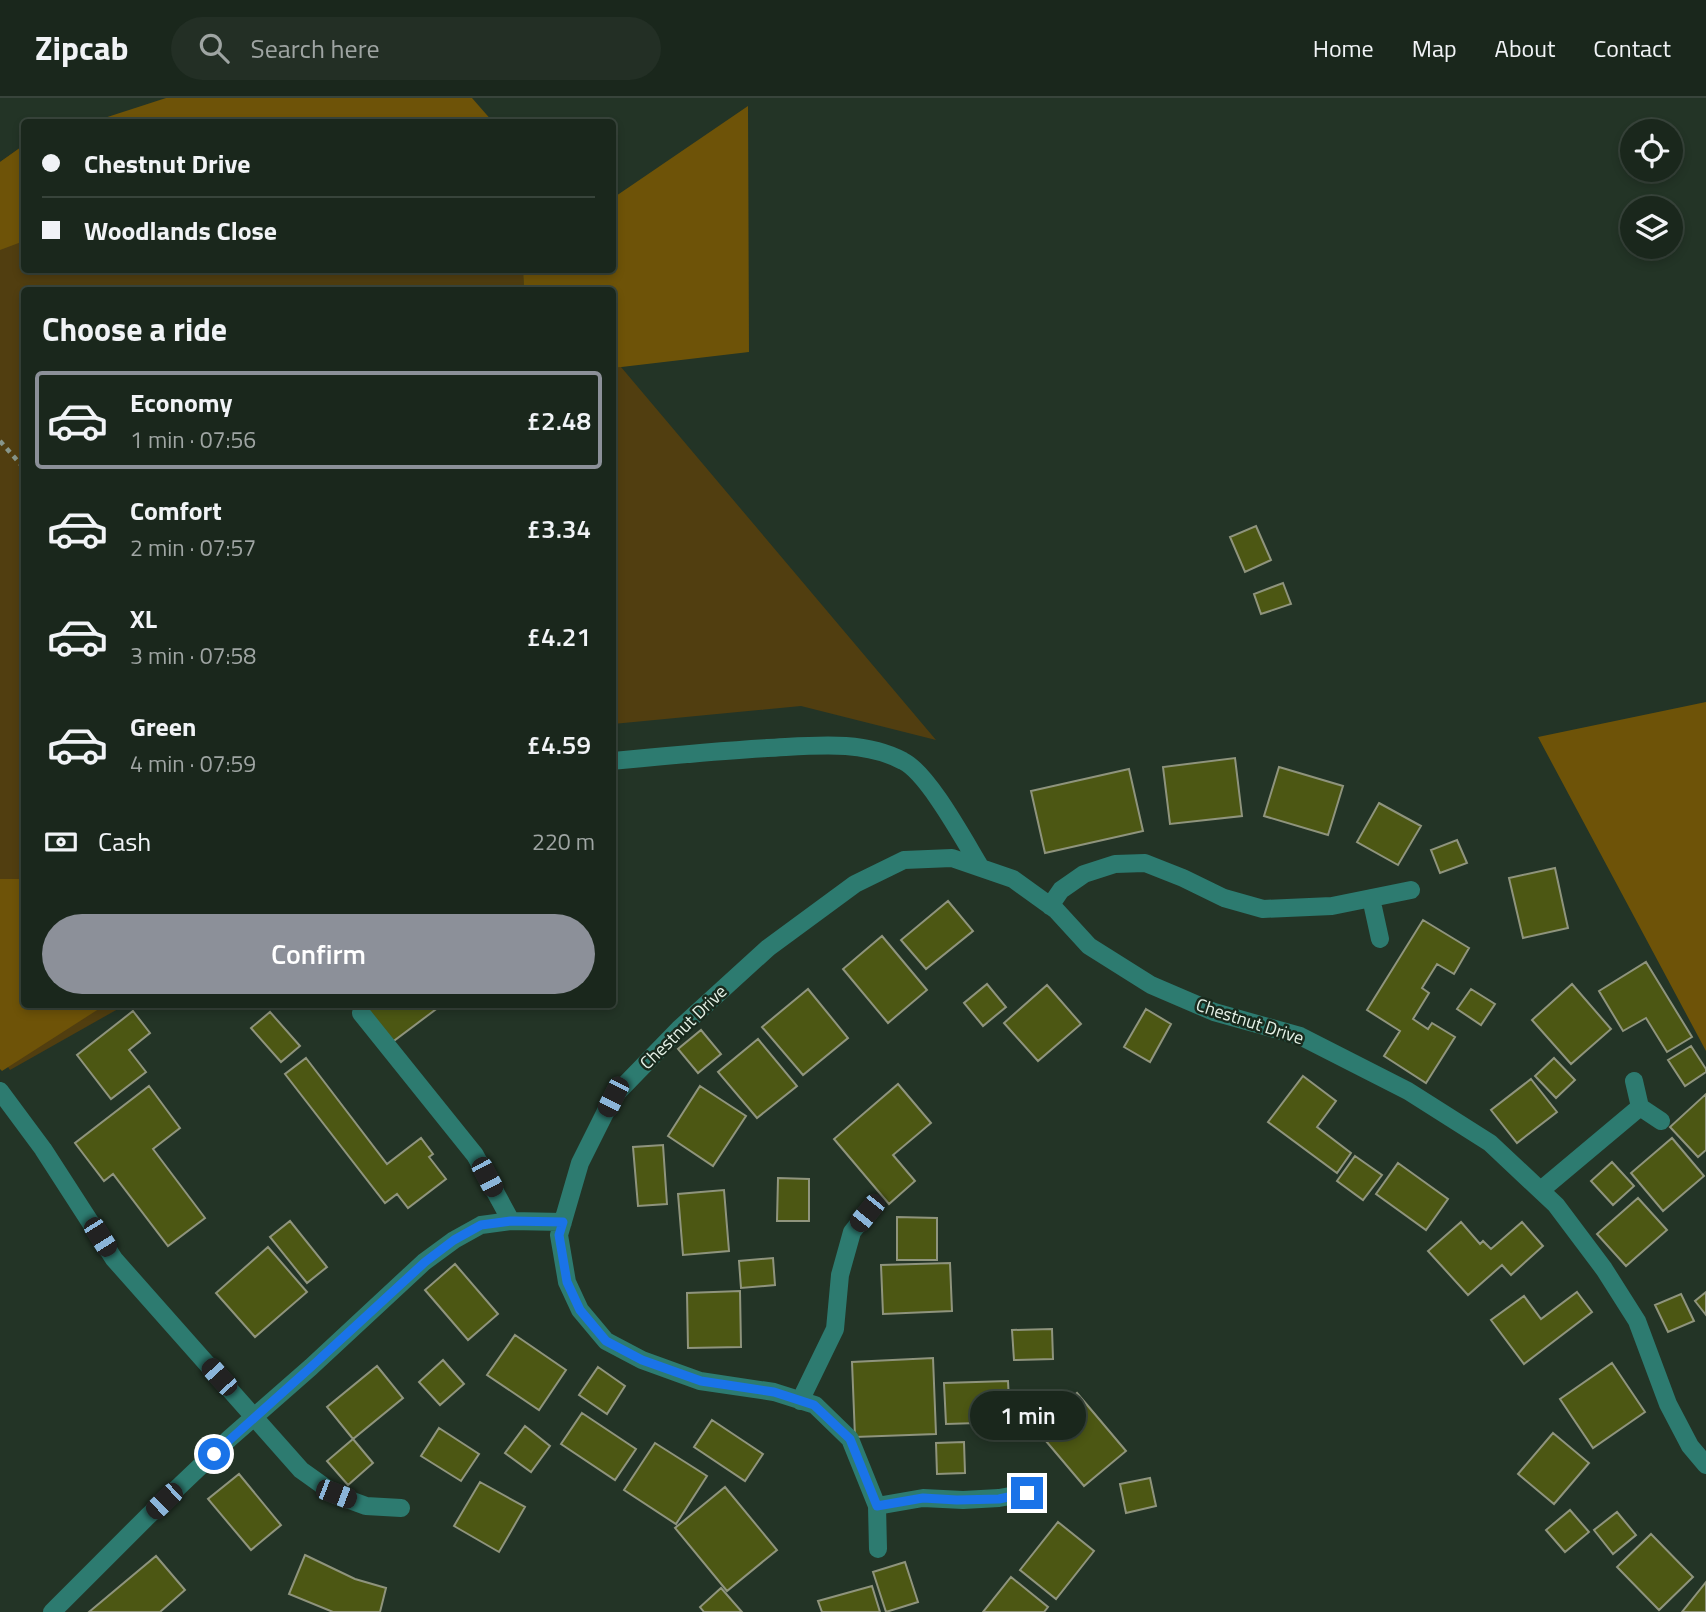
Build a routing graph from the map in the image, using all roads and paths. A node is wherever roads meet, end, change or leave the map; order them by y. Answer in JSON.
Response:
{"nodes":[{"id":1,"x":0,"y":441,"type":"edge"},
{"id":2,"x":21,"y":465,"type":"edge"},
{"id":3,"x":616,"y":761,"type":"edge"},
{"id":4,"x":981,"y":868,"type":"junction"},
{"id":5,"x":1411,"y":890,"type":"dead end"},
{"id":6,"x":1371,"y":898,"type":"junction"},
{"id":7,"x":1050,"y":906,"type":"junction"},
{"id":8,"x":1380,"y":939,"type":"dead end"},
{"id":9,"x":361,"y":1013,"type":"dead end"},
{"id":10,"x":1634,"y":1081,"type":"dead end"},
{"id":11,"x":0,"y":1091,"type":"edge"},
{"id":12,"x":1640,"y":1107,"type":"junction"},
{"id":13,"x":1661,"y":1121,"type":"dead end"},
{"id":14,"x":1541,"y":1190,"type":"junction"},
{"id":15,"x":867,"y":1213,"type":"dead end"},
{"id":16,"x":511,"y":1221,"type":"junction"},
{"id":17,"x":563,"y":1222,"type":"junction"},
{"id":18,"x":800,"y":1401,"type":"junction"},
{"id":19,"x":254,"y":1417,"type":"junction"},
{"id":20,"x":1706,"y":1465,"type":"edge"},
{"id":21,"x":1027,"y":1493,"type":"dead end"},
{"id":22,"x":877,"y":1506,"type":"junction"},
{"id":23,"x":401,"y":1508,"type":"dead end"},
{"id":24,"x":878,"y":1549,"type":"dead end"},
{"id":25,"x":52,"y":1612,"type":"edge"}],
"edges":[{"from":1,"to":2,"type":"path"},
{"from":3,"to":4,"type":"street"},
{"from":4,"to":7,"type":"street","name":"Chestnut Drive"},
{"from":4,"to":17,"type":"street","name":"Chestnut Drive"},
{"from":5,"to":6,"type":"street"},
{"from":6,"to":7,"type":"street"},
{"from":6,"to":8,"type":"street"},
{"from":7,"to":14,"type":"street","name":"Chestnut Drive"},
{"from":9,"to":16,"type":"street"},
{"from":10,"to":12,"type":"street"},
{"from":11,"to":19,"type":"street"},
{"from":12,"to":13,"type":"street"},
{"from":12,"to":14,"type":"street"},
{"from":14,"to":20,"type":"street","name":"Chestnut Drive"},
{"from":15,"to":18,"type":"street"},
{"from":16,"to":17,"type":"street"},
{"from":16,"to":19,"type":"street"},
{"from":17,"to":18,"type":"street","name":"Chestnut Drive"},
{"from":18,"to":22,"type":"street","name":"Chestnut Drive"},
{"from":19,"to":23,"type":"street"},
{"from":19,"to":25,"type":"street"},
{"from":21,"to":22,"type":"street"},
{"from":22,"to":24,"type":"street"}]}
